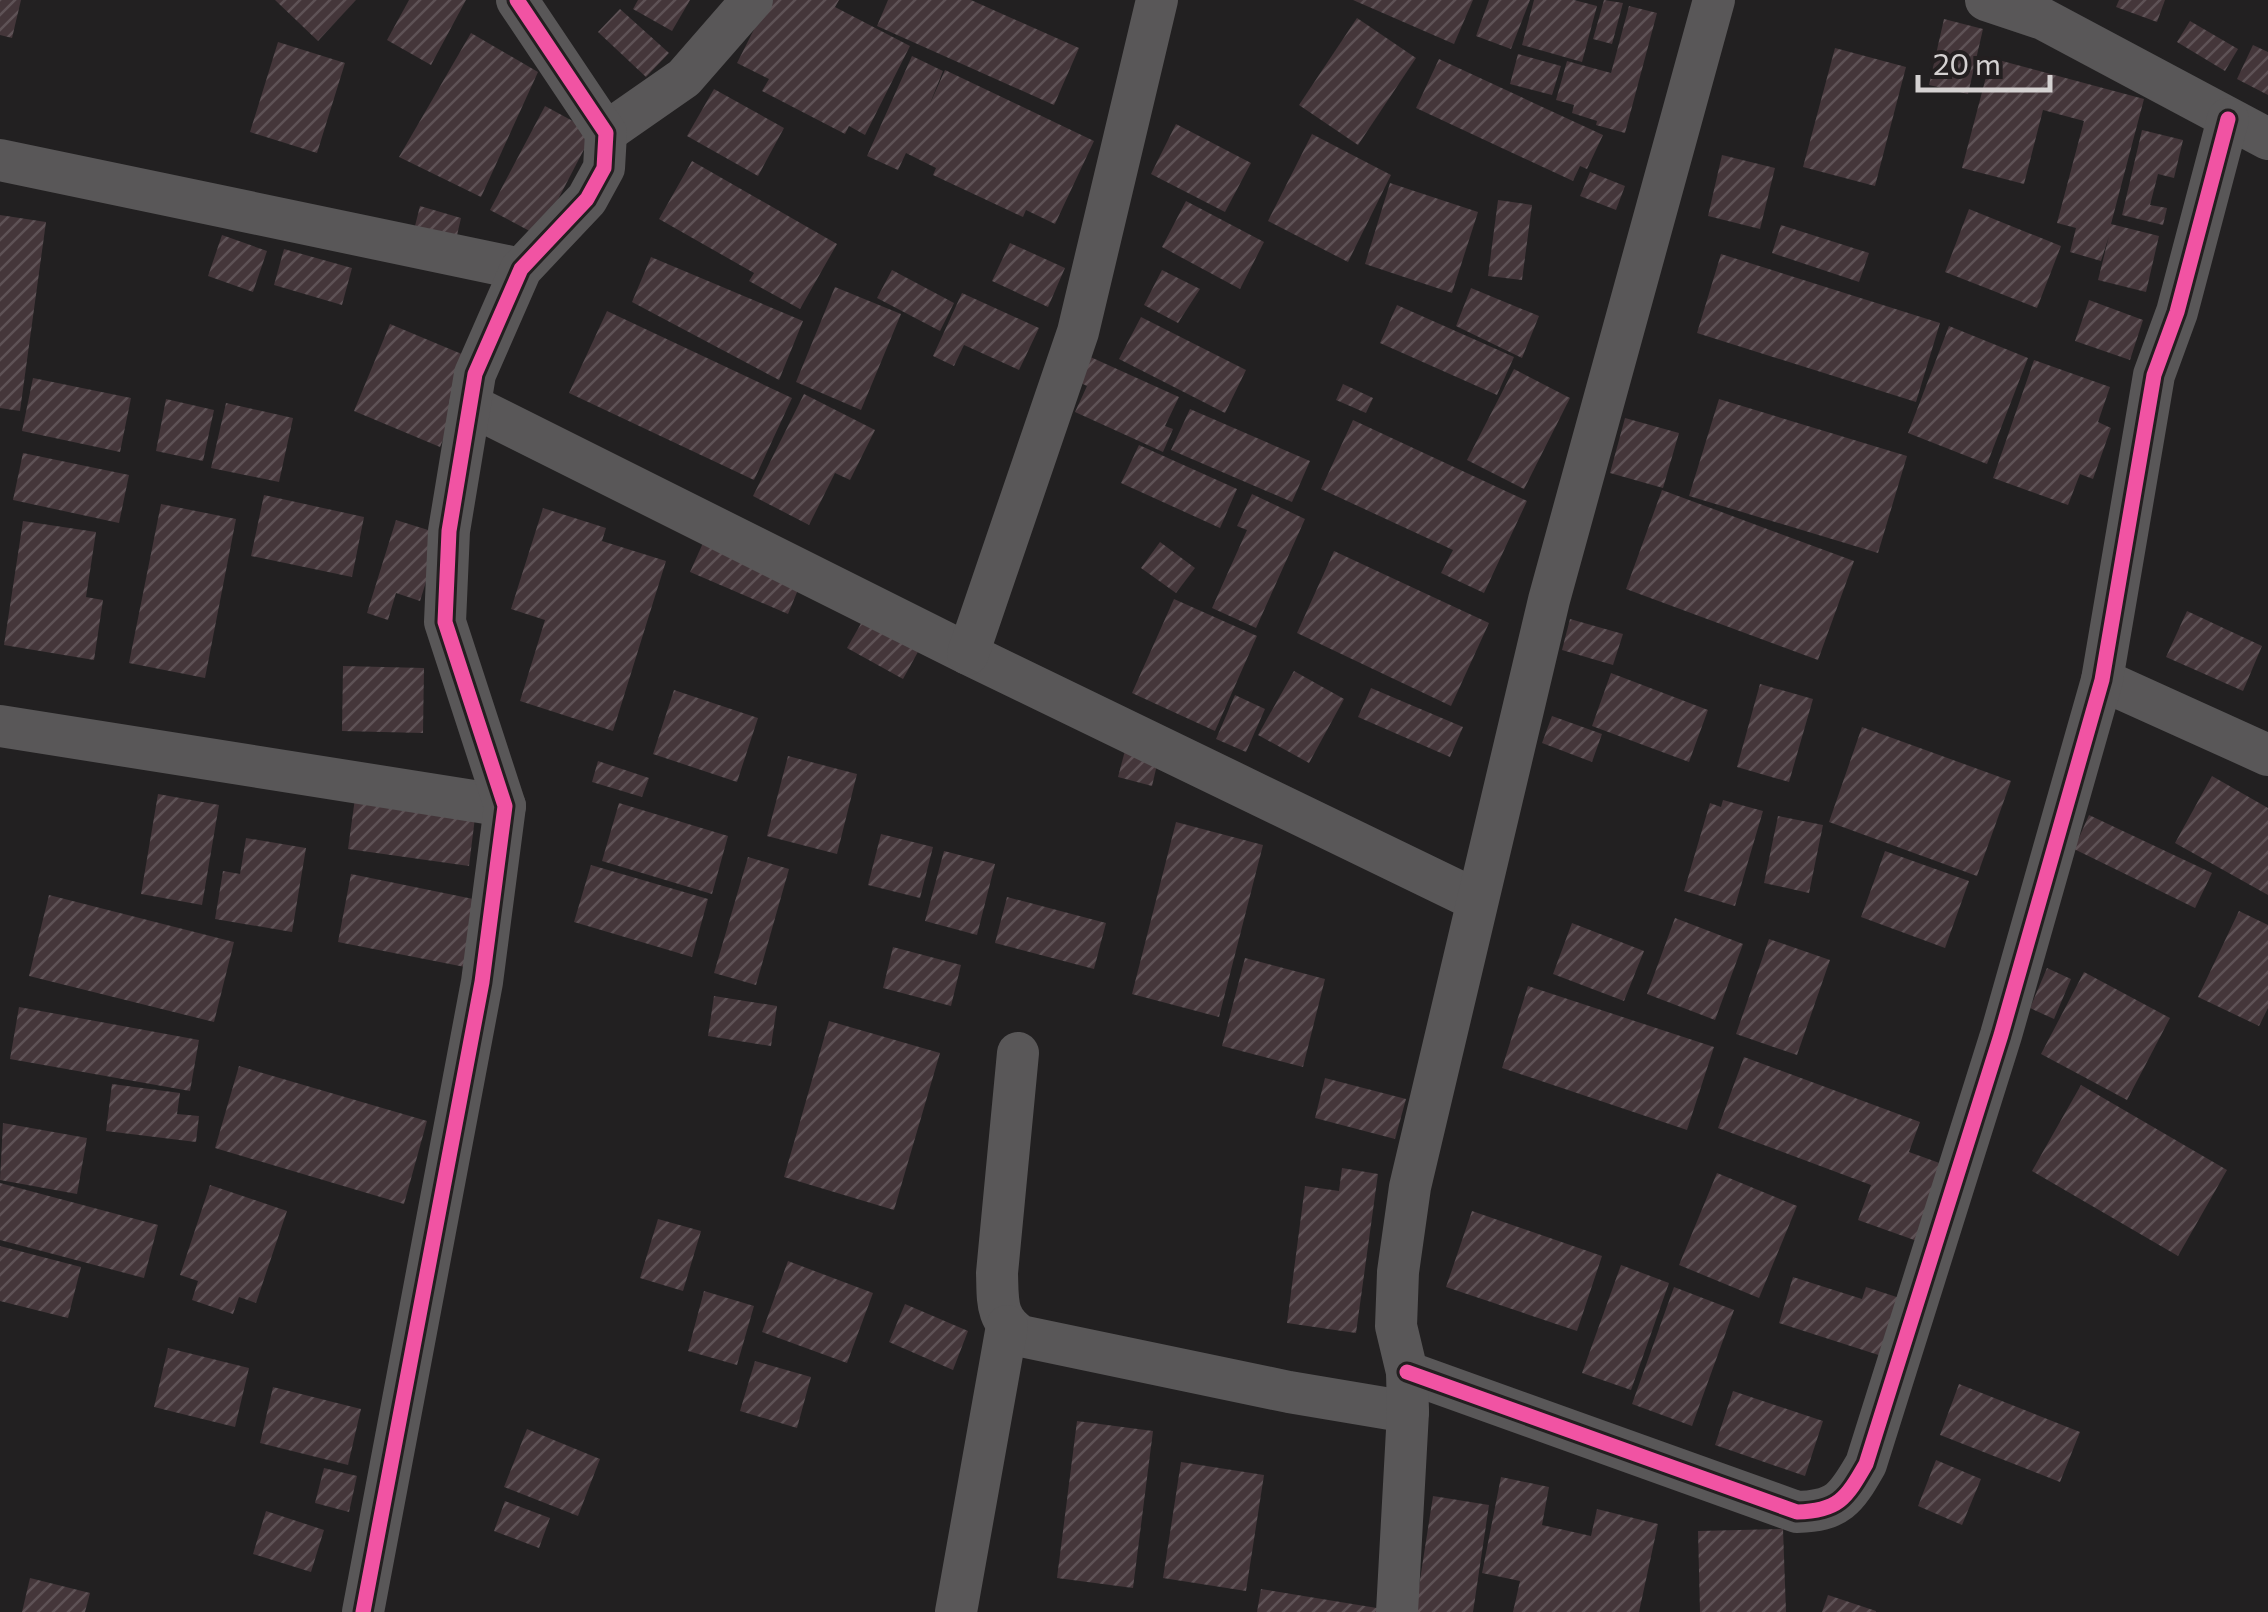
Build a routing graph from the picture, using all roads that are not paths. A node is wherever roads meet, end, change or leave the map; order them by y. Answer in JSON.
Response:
{"nodes":[{"id":1,"x":517,"y":0,"type":"edge"},
{"id":2,"x":752,"y":0,"type":"edge"},
{"id":3,"x":1157,"y":0,"type":"edge"},
{"id":4,"x":1714,"y":0,"type":"edge"},
{"id":5,"x":1986,"y":0,"type":"edge"},
{"id":6,"x":2228,"y":118,"type":"junction"},
{"id":7,"x":605,"y":133,"type":"junction"},
{"id":8,"x":2268,"y":138,"type":"edge"},
{"id":9,"x":0,"y":160,"type":"edge"},
{"id":10,"x":520,"y":269,"type":"junction"},
{"id":11,"x":470,"y":405,"type":"junction"},
{"id":12,"x":968,"y":654,"type":"junction"},
{"id":13,"x":2102,"y":680,"type":"junction"},
{"id":14,"x":0,"y":726,"type":"edge"},
{"id":15,"x":2268,"y":756,"type":"edge"},
{"id":16,"x":505,"y":806,"type":"junction"},
{"id":17,"x":1476,"y":900,"type":"junction"},
{"id":18,"x":1018,"y":1053,"type":"dead end"},
{"id":19,"x":1006,"y":1326,"type":"junction"},
{"id":20,"x":1407,"y":1392,"type":"junction"},
{"id":21,"x":364,"y":1612,"type":"edge"},
{"id":22,"x":956,"y":1612,"type":"edge"},
{"id":23,"x":1397,"y":1612,"type":"edge"}],
"edges":[{"from":1,"to":7,"type":"street"},
{"from":2,"to":7,"type":"street"},
{"from":3,"to":12,"type":"street"},
{"from":4,"to":17,"type":"street"},
{"from":5,"to":6,"type":"street"},
{"from":6,"to":8,"type":"street"},
{"from":6,"to":13,"type":"street"},
{"from":7,"to":10,"type":"street"},
{"from":9,"to":10,"type":"street"},
{"from":10,"to":11,"type":"street"},
{"from":11,"to":12,"type":"street"},
{"from":11,"to":16,"type":"street"},
{"from":12,"to":17,"type":"street"},
{"from":13,"to":15,"type":"street"},
{"from":13,"to":20,"type":"street"},
{"from":14,"to":16,"type":"street"},
{"from":16,"to":21,"type":"street"},
{"from":17,"to":20,"type":"street"},
{"from":18,"to":19,"type":"street"},
{"from":19,"to":20,"type":"street"},
{"from":19,"to":22,"type":"street"},
{"from":20,"to":23,"type":"street"}]}
